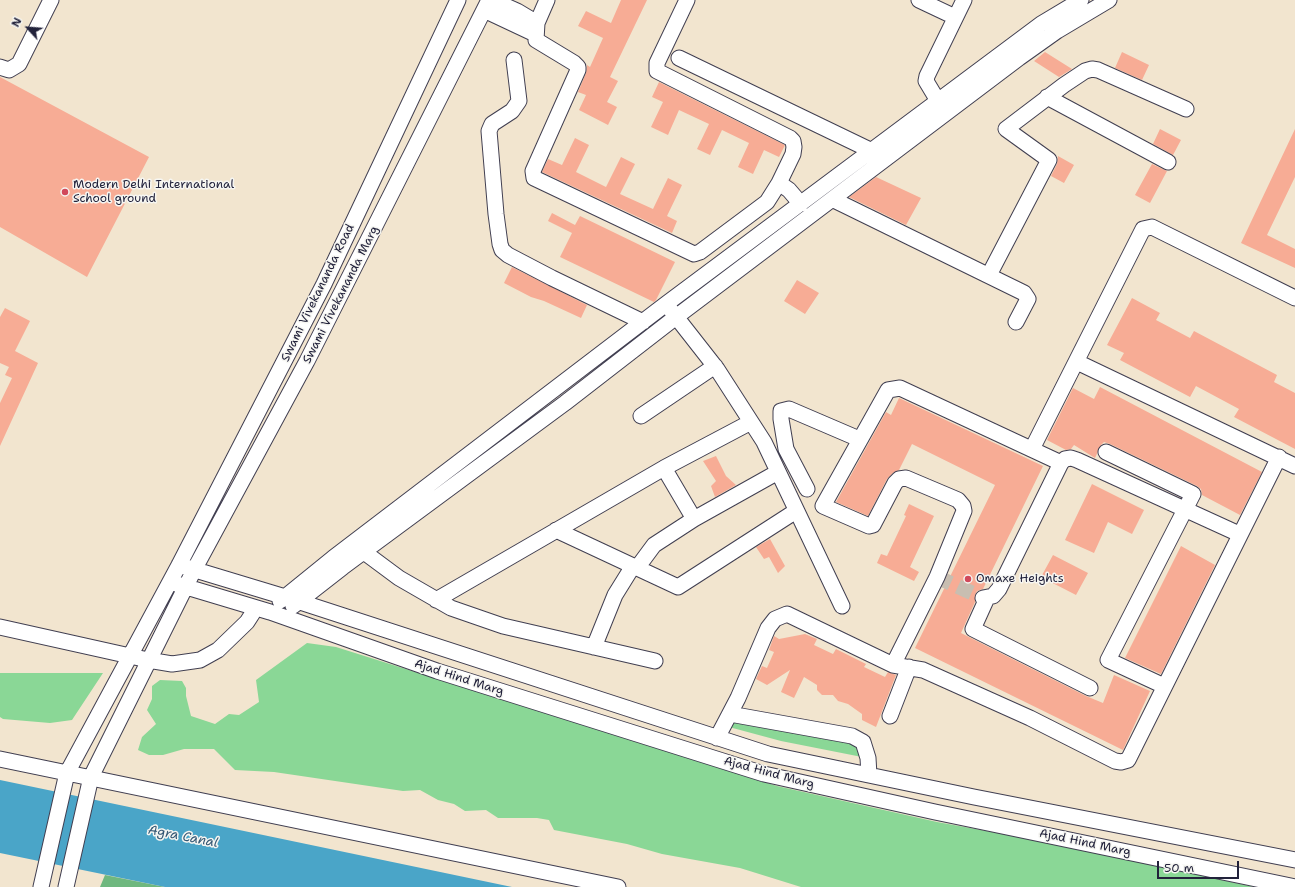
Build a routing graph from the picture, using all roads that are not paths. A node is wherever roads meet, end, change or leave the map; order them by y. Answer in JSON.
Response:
{"nodes":[{"id":1,"x":51,"y":0,"type":"edge"},
{"id":2,"x":458,"y":0,"type":"edge"},
{"id":3,"x":548,"y":0,"type":"edge"},
{"id":4,"x":688,"y":0,"type":"edge"},
{"id":5,"x":919,"y":0,"type":"edge"},
{"id":6,"x":964,"y":0,"type":"edge"},
{"id":7,"x":1081,"y":0,"type":"edge"},
{"id":8,"x":1109,"y":0,"type":"edge"},
{"id":9,"x":488,"y":3,"type":"edge"},
{"id":10,"x":519,"y":5,"type":"edge"},
{"id":11,"x":1064,"y":11,"type":"edge"},
{"id":12,"x":955,"y":17,"type":"junction"},
{"id":13,"x":536,"y":29,"type":"junction"},
{"id":14,"x":679,"y":58,"type":"dead end"},
{"id":15,"x":514,"y":60,"type":"dead end"},
{"id":16,"x":0,"y":67,"type":"edge"},
{"id":17,"x":1047,"y":97,"type":"junction"},
{"id":18,"x":938,"y":101,"type":"junction"},
{"id":19,"x":1186,"y":110,"type":"dead end"},
{"id":20,"x":875,"y":157,"type":"junction"},
{"id":21,"x":1168,"y":162,"type":"dead end"},
{"id":22,"x":779,"y":183,"type":"junction"},
{"id":23,"x":832,"y":198,"type":"junction"},
{"id":24,"x":801,"y":204,"type":"junction"},
{"id":25,"x":989,"y":275,"type":"junction"},
{"id":26,"x":1294,"y":296,"type":"edge"},
{"id":27,"x":666,"y":304,"type":"junction"},
{"id":28,"x":676,"y":317,"type":"junction"},
{"id":29,"x":643,"y":322,"type":"junction"},
{"id":30,"x":1016,"y":322,"type":"dead end"},
{"id":31,"x":1078,"y":362,"type":"junction"},
{"id":32,"x":714,"y":366,"type":"junction"},
{"id":33,"x":641,"y":416,"type":"dead end"},
{"id":34,"x":751,"y":422,"type":"junction"},
{"id":35,"x":859,"y":440,"type":"junction"},
{"id":36,"x":1032,"y":449,"type":"junction"},
{"id":37,"x":1106,"y":452,"type":"dead end"},
{"id":38,"x":1278,"y":457,"type":"junction"},
{"id":39,"x":1061,"y":463,"type":"junction"},
{"id":40,"x":1295,"y":466,"type":"edge"},
{"id":41,"x":664,"y":468,"type":"junction"},
{"id":42,"x":778,"y":472,"type":"junction"},
{"id":43,"x":807,"y":489,"type":"dead end"},
{"id":44,"x":1185,"y":510,"type":"junction"},
{"id":45,"x":796,"y":511,"type":"junction"},
{"id":46,"x":694,"y":519,"type":"junction"},
{"id":47,"x":556,"y":530,"type":"junction"},
{"id":48,"x":1239,"y":534,"type":"junction"},
{"id":49,"x":364,"y":552,"type":"junction"},
{"id":50,"x":179,"y":565,"type":"junction"},
{"id":51,"x":635,"y":567,"type":"junction"},
{"id":52,"x":194,"y":570,"type":"junction"},
{"id":53,"x":170,"y":582,"type":"junction"},
{"id":54,"x":186,"y":587,"type":"junction"},
{"id":55,"x":291,"y":599,"type":"junction"},
{"id":56,"x":436,"y":600,"type":"junction"},
{"id":57,"x":842,"y":606,"type":"dead end"},
{"id":58,"x":269,"y":612,"type":"junction"},
{"id":59,"x":0,"y":627,"type":"edge"},
{"id":60,"x":594,"y":647,"type":"junction"},
{"id":61,"x":130,"y":656,"type":"junction"},
{"id":62,"x":148,"y":660,"type":"junction"},
{"id":63,"x":655,"y":661,"type":"dead end"},
{"id":64,"x":893,"y":664,"type":"junction"},
{"id":65,"x":909,"y":667,"type":"junction"},
{"id":66,"x":1164,"y":686,"type":"junction"},
{"id":67,"x":1090,"y":688,"type":"dead end"},
{"id":68,"x":730,"y":714,"type":"junction"},
{"id":69,"x":890,"y":716,"type":"dead end"},
{"id":70,"x":717,"y":738,"type":"junction"},
{"id":71,"x":0,"y":759,"type":"edge"},
{"id":72,"x":869,"y":775,"type":"junction"},
{"id":73,"x":91,"y":777,"type":"junction"},
{"id":74,"x":65,"y":780,"type":"junction"},
{"id":75,"x":907,"y":783,"type":"junction"},
{"id":76,"x":902,"y":805,"type":"junction"},
{"id":77,"x":1295,"y":860,"type":"edge"},
{"id":78,"x":41,"y":887,"type":"edge"},
{"id":79,"x":66,"y":887,"type":"edge"},
{"id":80,"x":618,"y":887,"type":"edge"},
{"id":81,"x":1295,"y":887,"type":"edge"}],
"edges":[{"from":1,"to":16,"type":"street"},
{"from":2,"to":50,"type":"street","name":"Swami Vivekananda Road"},
{"from":3,"to":13,"type":"street"},
{"from":4,"to":22,"type":"street"},
{"from":5,"to":12,"type":"street"},
{"from":6,"to":12,"type":"street"},
{"from":7,"to":11,"type":"street"},
{"from":8,"to":11,"type":"street"},
{"from":9,"to":10,"type":"street"},
{"from":9,"to":13,"type":"street"},
{"from":9,"to":52,"type":"street","name":"Swami Vivekananda Marg"},
{"from":10,"to":13,"type":"street"},
{"from":11,"to":18,"type":"street"},
{"from":11,"to":20,"type":"street"},
{"from":12,"to":18,"type":"street"},
{"from":13,"to":22,"type":"street"},
{"from":14,"to":20,"type":"street"},
{"from":15,"to":29,"type":"street"},
{"from":17,"to":19,"type":"street"},
{"from":17,"to":21,"type":"street"},
{"from":17,"to":25,"type":"street"},
{"from":18,"to":20,"type":"street"},
{"from":20,"to":23,"type":"street"},
{"from":20,"to":24,"type":"street"},
{"from":22,"to":24,"type":"street"},
{"from":23,"to":25,"type":"street"},
{"from":23,"to":28,"type":"street"},
{"from":24,"to":27,"type":"street"},
{"from":25,"to":30,"type":"street"},
{"from":26,"to":31,"type":"street"},
{"from":27,"to":28,"type":"street"},
{"from":27,"to":29,"type":"street"},
{"from":28,"to":32,"type":"street"},
{"from":28,"to":49,"type":"street"},
{"from":29,"to":55,"type":"street"},
{"from":31,"to":36,"type":"street"},
{"from":31,"to":38,"type":"street"},
{"from":32,"to":33,"type":"street"},
{"from":32,"to":34,"type":"street"},
{"from":34,"to":41,"type":"street"},
{"from":34,"to":42,"type":"street"},
{"from":35,"to":36,"type":"street"},
{"from":35,"to":43,"type":"street"},
{"from":35,"to":64,"type":"street"},
{"from":36,"to":39,"type":"street"},
{"from":37,"to":44,"type":"street"},
{"from":38,"to":40,"type":"street"},
{"from":38,"to":48,"type":"street"},
{"from":39,"to":44,"type":"street"},
{"from":39,"to":67,"type":"street"},
{"from":41,"to":46,"type":"street"},
{"from":41,"to":47,"type":"street"},
{"from":42,"to":45,"type":"street"},
{"from":42,"to":46,"type":"street"},
{"from":44,"to":48,"type":"street"},
{"from":44,"to":66,"type":"street"},
{"from":45,"to":51,"type":"street"},
{"from":45,"to":57,"type":"street"},
{"from":46,"to":51,"type":"street"},
{"from":47,"to":51,"type":"street"},
{"from":47,"to":56,"type":"street"},
{"from":48,"to":66,"type":"street"},
{"from":49,"to":55,"type":"street"},
{"from":49,"to":56,"type":"street"},
{"from":50,"to":52,"type":"street"},
{"from":50,"to":53,"type":"street","name":"Swami Vivekananda Road"},
{"from":51,"to":60,"type":"street"},
{"from":52,"to":54,"type":"street","name":"Swami Vivekananda Marg"},
{"from":52,"to":55,"type":"street"},
{"from":53,"to":54,"type":"street","name":"Ajad Hind Marg"},
{"from":53,"to":61,"type":"street","name":"Swami Vivekananda Road"},
{"from":54,"to":58,"type":"street","name":"Ajad Hind Marg"},
{"from":54,"to":62,"type":"street","name":"Swami Vivekananda Marg"},
{"from":55,"to":58,"type":"street"},
{"from":55,"to":70,"type":"street"},
{"from":56,"to":60,"type":"street"},
{"from":58,"to":62,"type":"street"},
{"from":58,"to":76,"type":"street","name":"Ajad Hind Marg"},
{"from":59,"to":61,"type":"street"},
{"from":60,"to":63,"type":"street"},
{"from":61,"to":62,"type":"street"},
{"from":61,"to":74,"type":"street","name":"Swami Vivekananda Road"},
{"from":62,"to":73,"type":"street","name":"Swami Vivekananda Marg"},
{"from":64,"to":65,"type":"street"},
{"from":64,"to":68,"type":"street"},
{"from":65,"to":66,"type":"street"},
{"from":65,"to":69,"type":"street"},
{"from":68,"to":70,"type":"street"},
{"from":68,"to":72,"type":"street"},
{"from":70,"to":72,"type":"street"},
{"from":71,"to":74,"type":"street"},
{"from":72,"to":75,"type":"street"},
{"from":73,"to":74,"type":"street"},
{"from":73,"to":79,"type":"street","name":"Swami Vivekananda Marg"},
{"from":73,"to":80,"type":"street"},
{"from":74,"to":78,"type":"street","name":"Swami Vivekananda Road"},
{"from":75,"to":76,"type":"street"},
{"from":75,"to":77,"type":"street"},
{"from":76,"to":81,"type":"street","name":"Ajad Hind Marg"}]}
